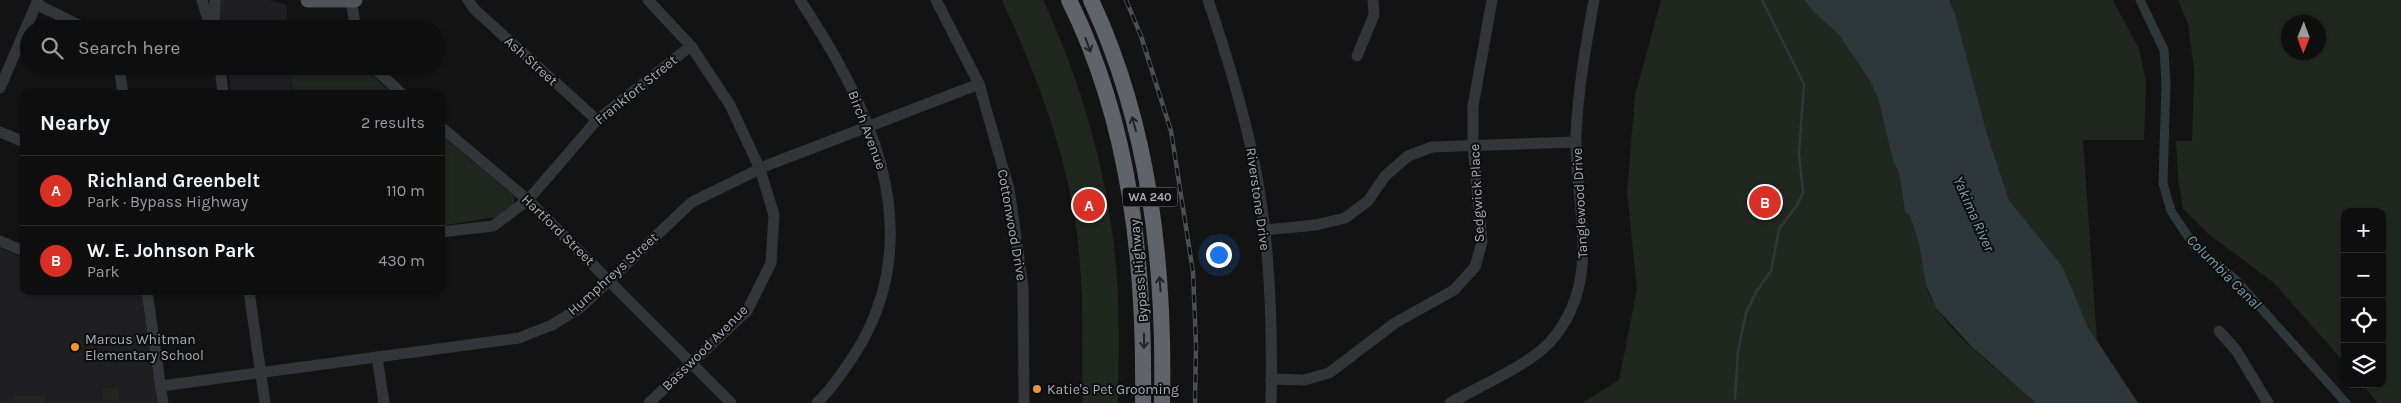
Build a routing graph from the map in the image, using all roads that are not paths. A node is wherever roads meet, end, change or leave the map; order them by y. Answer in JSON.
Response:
{"nodes":[{"id":1,"x":202,"y":0,"type":"edge"},
{"id":2,"x":215,"y":0,"type":"edge"},
{"id":3,"x":308,"y":0,"type":"edge"},
{"id":4,"x":355,"y":0,"type":"edge"},
{"id":5,"x":468,"y":0,"type":"edge"},
{"id":6,"x":648,"y":0,"type":"edge"},
{"id":7,"x":800,"y":0,"type":"edge"},
{"id":8,"x":936,"y":0,"type":"edge"},
{"id":9,"x":1069,"y":0,"type":"edge"},
{"id":10,"x":1091,"y":0,"type":"edge"},
{"id":11,"x":1208,"y":0,"type":"edge"},
{"id":12,"x":1373,"y":0,"type":"edge"},
{"id":13,"x":1492,"y":0,"type":"edge"},
{"id":14,"x":1594,"y":0,"type":"edge"},
{"id":15,"x":351,"y":1,"type":"edge"},
{"id":16,"x":37,"y":2,"type":"edge"},
{"id":17,"x":29,"y":20,"type":"edge"},
{"id":18,"x":70,"y":20,"type":"edge"},
{"id":19,"x":208,"y":20,"type":"edge"},
{"id":20,"x":214,"y":20,"type":"edge"},
{"id":21,"x":354,"y":20,"type":"edge"},
{"id":22,"x":20,"y":42,"type":"edge"},
{"id":23,"x":691,"y":46,"type":"junction"},
{"id":24,"x":1357,"y":56,"type":"dead end"},
{"id":25,"x":120,"y":75,"type":"edge"},
{"id":26,"x":221,"y":75,"type":"edge"},
{"id":27,"x":382,"y":75,"type":"edge"},
{"id":28,"x":979,"y":84,"type":"junction"},
{"id":29,"x":0,"y":88,"type":"edge"},
{"id":30,"x":122,"y":90,"type":"edge"},
{"id":31,"x":223,"y":90,"type":"edge"},
{"id":32,"x":398,"y":90,"type":"edge"},
{"id":33,"x":597,"y":120,"type":"junction"},
{"id":34,"x":868,"y":125,"type":"junction"},
{"id":35,"x":445,"y":129,"type":"edge"},
{"id":36,"x":0,"y":132,"type":"edge"},
{"id":37,"x":20,"y":140,"type":"edge"},
{"id":38,"x":1576,"y":142,"type":"junction"},
{"id":39,"x":1473,"y":146,"type":"junction"},
{"id":40,"x":760,"y":169,"type":"junction"},
{"id":41,"x":528,"y":200,"type":"junction"},
{"id":42,"x":1264,"y":230,"type":"junction"},
{"id":43,"x":445,"y":232,"type":"edge"},
{"id":44,"x":0,"y":241,"type":"edge"},
{"id":45,"x":20,"y":249,"type":"edge"},
{"id":46,"x":610,"y":280,"type":"junction"},
{"id":47,"x":148,"y":295,"type":"edge"},
{"id":48,"x":250,"y":295,"type":"edge"},
{"id":49,"x":2219,"y":331,"type":"dead end"},
{"id":50,"x":377,"y":357,"type":"junction"},
{"id":51,"x":691,"y":362,"type":"junction"},
{"id":52,"x":261,"y":372,"type":"junction"},
{"id":53,"x":1271,"y":379,"type":"junction"},
{"id":54,"x":161,"y":386,"type":"junction"},
{"id":55,"x":163,"y":403,"type":"edge"},
{"id":56,"x":265,"y":403,"type":"edge"},
{"id":57,"x":384,"y":403,"type":"edge"},
{"id":58,"x":649,"y":403,"type":"edge"},
{"id":59,"x":731,"y":403,"type":"edge"},
{"id":60,"x":817,"y":403,"type":"edge"},
{"id":61,"x":1024,"y":403,"type":"edge"},
{"id":62,"x":1143,"y":403,"type":"edge"},
{"id":63,"x":1162,"y":403,"type":"edge"},
{"id":64,"x":1270,"y":403,"type":"edge"},
{"id":65,"x":1450,"y":403,"type":"edge"},
{"id":66,"x":2268,"y":403,"type":"edge"}],
"edges":[{"from":1,"to":19,"type":"street"},
{"from":2,"to":20,"type":"street"},
{"from":3,"to":15,"type":"main road"},
{"from":4,"to":15,"type":"main road"},
{"from":5,"to":33,"type":"street","name":"Ash Street"},
{"from":6,"to":23,"type":"street","name":"Basswood Avenue"},
{"from":7,"to":34,"type":"street","name":"Birch Avenue"},
{"from":8,"to":28,"type":"street","name":"Cottonwood Drive"},
{"from":9,"to":62,"type":"highway","name":"Bypass Highway","number":"WA 240","one_way":true},
{"from":63,"to":10,"type":"highway","name":"Bypass Highway","number":"WA 240","one_way":true},
{"from":11,"to":42,"type":"street","name":"Riverstone Drive"},
{"from":12,"to":24,"type":"street"},
{"from":13,"to":39,"type":"street","name":"Sedgwick Place"},
{"from":14,"to":38,"type":"street","name":"Tanglewood Drive"},
{"from":15,"to":21,"type":"street"},
{"from":16,"to":17,"type":"street"},
{"from":16,"to":18,"type":"street"},
{"from":22,"to":29,"type":"street"},
{"from":23,"to":33,"type":"street","name":"Frankfort Street"},
{"from":23,"to":40,"type":"street","name":"Basswood Avenue"},
{"from":25,"to":30,"type":"street"},
{"from":26,"to":31,"type":"street"},
{"from":27,"to":32,"type":"street"},
{"from":28,"to":34,"type":"street","name":"Humphreys Street"},
{"from":28,"to":61,"type":"street","name":"Cottonwood Drive"},
{"from":33,"to":41,"type":"street","name":"Frankfort Street"},
{"from":34,"to":40,"type":"street","name":"Humphreys Street"},
{"from":34,"to":60,"type":"street","name":"Birch Avenue"},
{"from":35,"to":41,"type":"street","name":"Hartford Street"},
{"from":36,"to":37,"type":"street"},
{"from":38,"to":39,"type":"street"},
{"from":38,"to":65,"type":"street","name":"Tanglewood Drive"},
{"from":39,"to":42,"type":"street"},
{"from":39,"to":53,"type":"street","name":"Sedgwick Place"},
{"from":40,"to":46,"type":"street","name":"Humphreys Street"},
{"from":40,"to":51,"type":"street","name":"Basswood Avenue"},
{"from":41,"to":43,"type":"street","name":"Frankfort Street"},
{"from":41,"to":46,"type":"street","name":"Hartford Street"},
{"from":42,"to":53,"type":"street","name":"Riverstone Drive"},
{"from":44,"to":45,"type":"street"},
{"from":46,"to":50,"type":"street","name":"Humphreys Street"},
{"from":46,"to":51,"type":"street","name":"Hartford Street"},
{"from":47,"to":54,"type":"street"},
{"from":48,"to":52,"type":"street"},
{"from":49,"to":66,"type":"street"},
{"from":50,"to":52,"type":"street","name":"Humphreys Street"},
{"from":50,"to":57,"type":"street"},
{"from":51,"to":58,"type":"street","name":"Basswood Avenue"},
{"from":51,"to":59,"type":"street","name":"Hartford Street"},
{"from":52,"to":54,"type":"street","name":"Humphreys Street"},
{"from":52,"to":56,"type":"street"},
{"from":53,"to":64,"type":"street","name":"Riverstone Drive"},
{"from":54,"to":55,"type":"street"}]}
